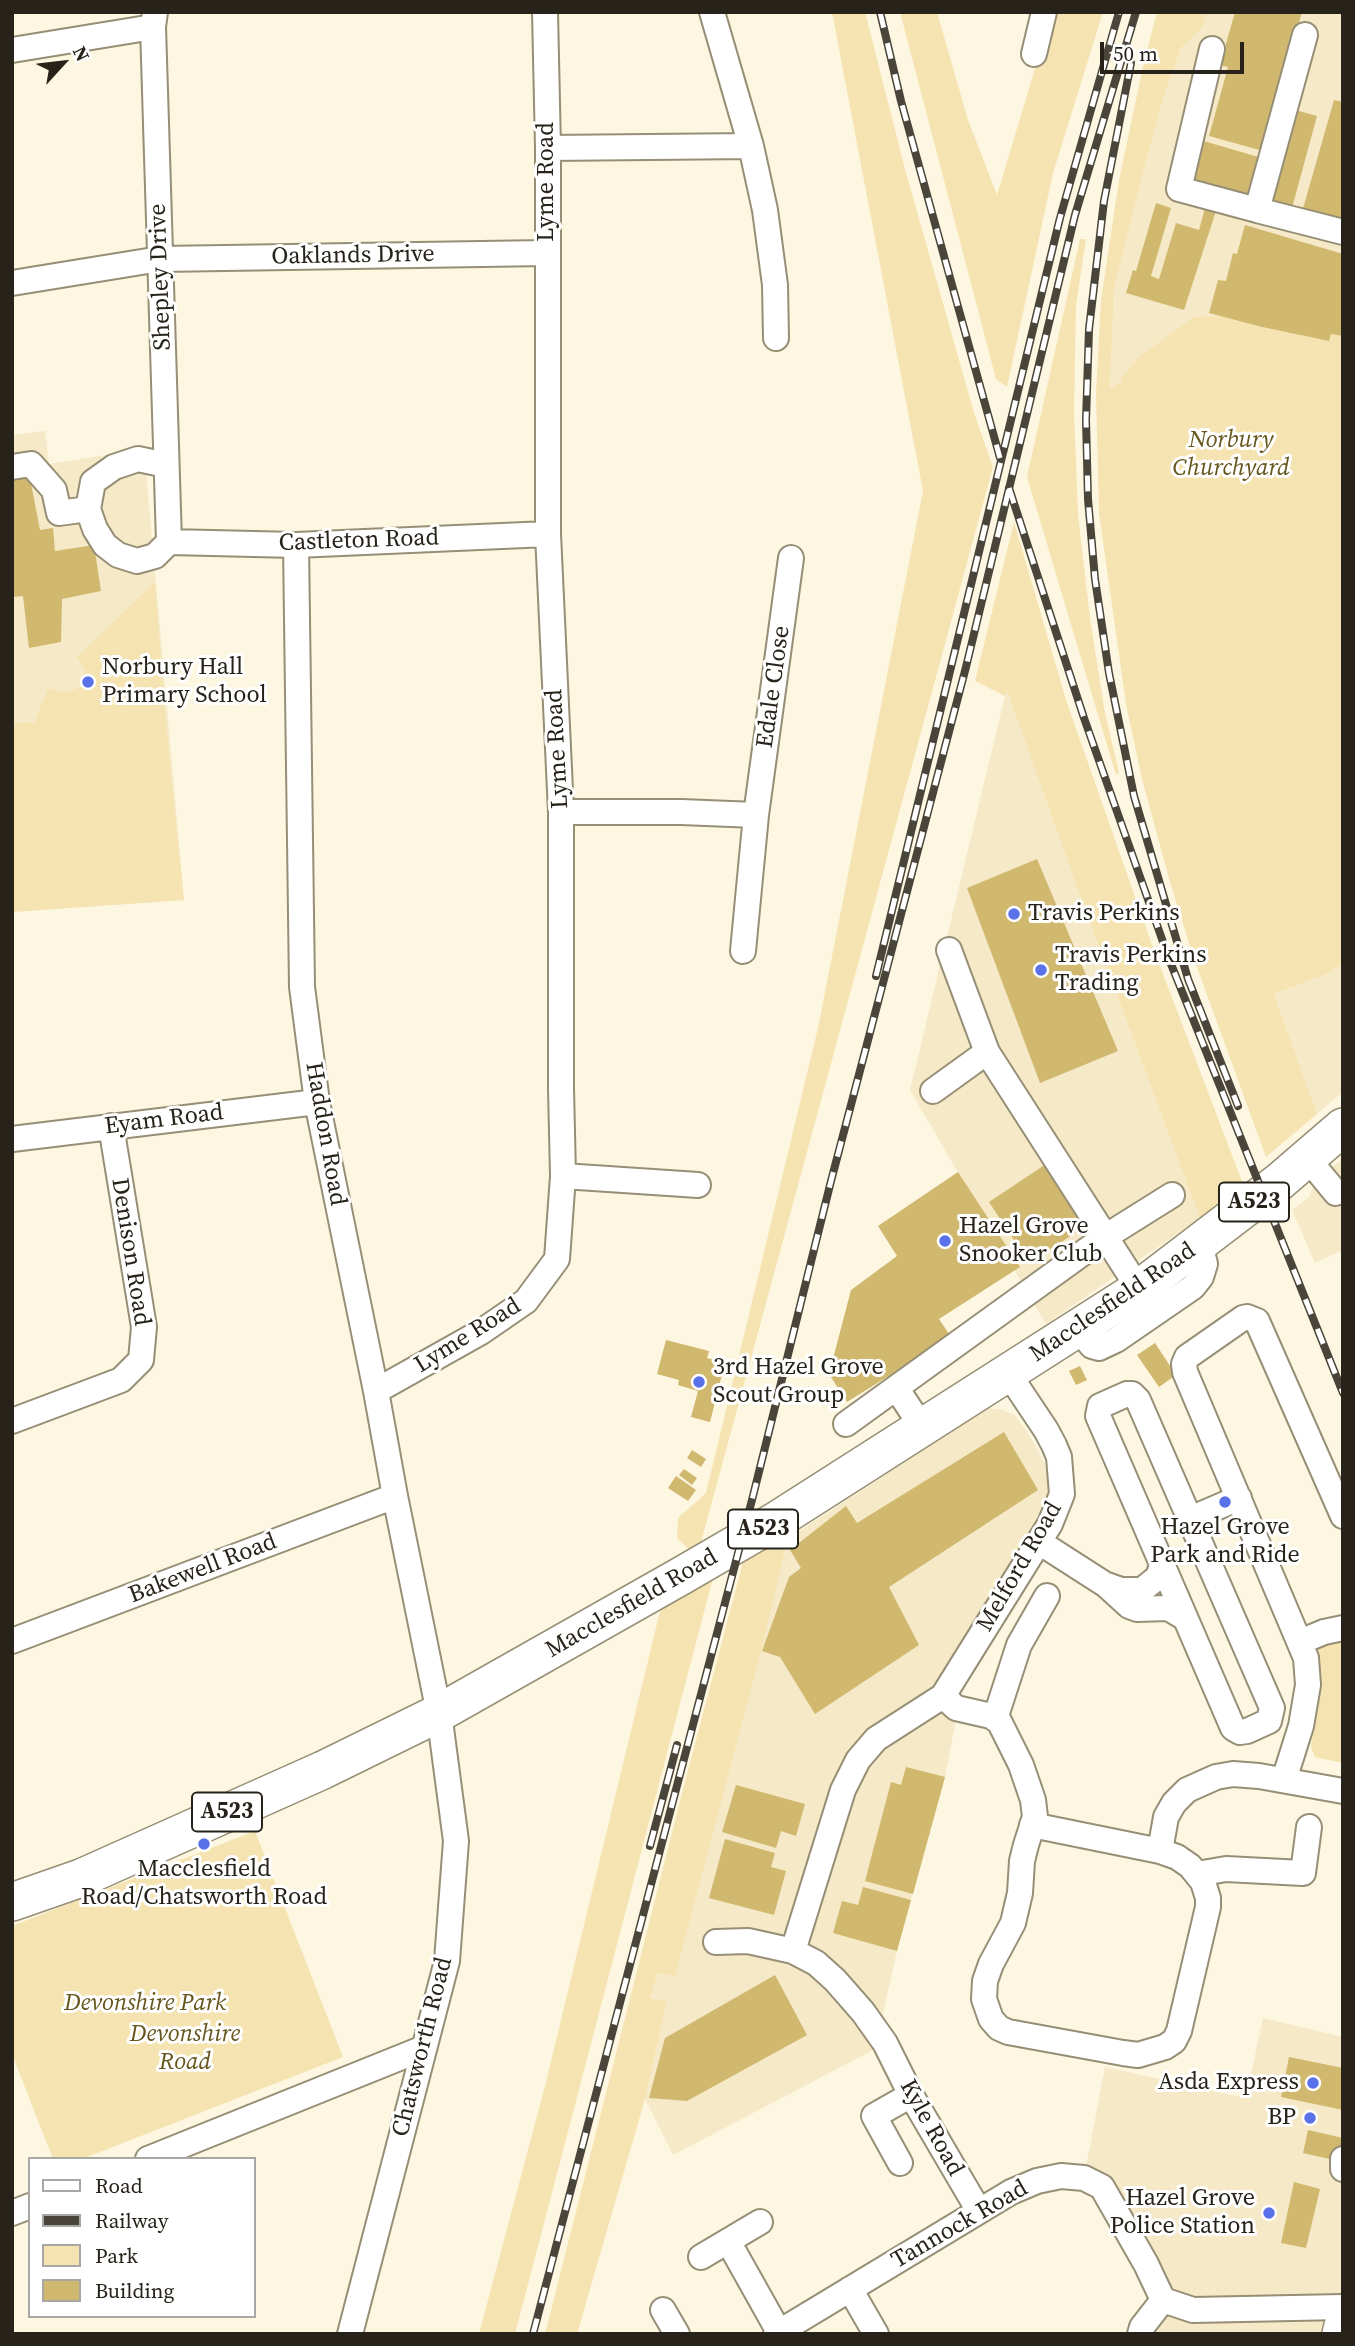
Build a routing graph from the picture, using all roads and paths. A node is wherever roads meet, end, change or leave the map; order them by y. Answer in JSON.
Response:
{"nodes":[{"id":1,"x":545,"y":12,"type":"edge"},
{"id":2,"x":712,"y":12,"type":"edge"},
{"id":3,"x":1044,"y":12,"type":"edge"},
{"id":4,"x":154,"y":20,"type":"edge"},
{"id":5,"x":1305,"y":35,"type":"dead end"},
{"id":6,"x":12,"y":50,"type":"edge"},
{"id":7,"x":1212,"y":50,"type":"dead end"},
{"id":8,"x":1034,"y":54,"type":"dead end"},
{"id":9,"x":751,"y":146,"type":"junction"},
{"id":10,"x":548,"y":148,"type":"junction"},
{"id":11,"x":1256,"y":210,"type":"junction"},
{"id":12,"x":1343,"y":232,"type":"edge"},
{"id":13,"x":546,"y":253,"type":"junction"},
{"id":14,"x":160,"y":259,"type":"junction"},
{"id":15,"x":12,"y":283,"type":"edge"},
{"id":16,"x":776,"y":338,"type":"dead end"},
{"id":17,"x":166,"y":465,"type":"junction"},
{"id":18,"x":12,"y":467,"type":"edge"},
{"id":19,"x":88,"y":509,"type":"junction"},
{"id":20,"x":548,"y":534,"type":"junction"},
{"id":21,"x":169,"y":542,"type":"junction"},
{"id":22,"x":296,"y":545,"type":"junction"},
{"id":23,"x":791,"y":558,"type":"dead end"},
{"id":24,"x":561,"y":812,"type":"junction"},
{"id":25,"x":756,"y":815,"type":"junction"},
{"id":26,"x":949,"y":950,"type":"dead end"},
{"id":27,"x":743,"y":951,"type":"dead end"},
{"id":28,"x":987,"y":1052,"type":"junction"},
{"id":29,"x":933,"y":1091,"type":"dead end"},
{"id":30,"x":317,"y":1102,"type":"junction"},
{"id":31,"x":111,"y":1126,"type":"junction"},
{"id":32,"x":1343,"y":1127,"type":"edge"},
{"id":33,"x":12,"y":1139,"type":"edge"},
{"id":34,"x":1308,"y":1159,"type":"junction"},
{"id":35,"x":563,"y":1176,"type":"junction"},
{"id":36,"x":698,"y":1185,"type":"dead end"},
{"id":37,"x":1336,"y":1193,"type":"dead end"},
{"id":38,"x":1172,"y":1195,"type":"dead end"},
{"id":39,"x":1105,"y":1237,"type":"junction"},
{"id":40,"x":1200,"y":1244,"type":"junction"},
{"id":41,"x":1139,"y":1289,"type":"junction"},
{"id":42,"x":1078,"y":1329,"type":"junction"},
{"id":43,"x":1008,"y":1373,"type":"junction"},
{"id":44,"x":897,"y":1389,"type":"junction"},
{"id":45,"x":376,"y":1391,"type":"junction"},
{"id":46,"x":12,"y":1421,"type":"edge"},
{"id":47,"x":846,"y":1424,"type":"dead end"},
{"id":48,"x":922,"y":1427,"type":"junction"},
{"id":49,"x":395,"y":1496,"type":"junction"},
{"id":50,"x":1239,"y":1498,"type":"junction"},
{"id":51,"x":1343,"y":1516,"type":"edge"},
{"id":52,"x":1190,"y":1519,"type":"junction"},
{"id":53,"x":1039,"y":1542,"type":"junction"},
{"id":54,"x":1162,"y":1565,"type":"junction"},
{"id":55,"x":1106,"y":1585,"type":"junction"},
{"id":56,"x":1047,"y":1596,"type":"dead end"},
{"id":57,"x":1185,"y":1618,"type":"junction"},
{"id":58,"x":1343,"y":1628,"type":"edge"},
{"id":59,"x":12,"y":1641,"type":"edge"},
{"id":60,"x":1300,"y":1642,"type":"junction"},
{"id":61,"x":934,"y":1707,"type":"junction"},
{"id":62,"x":439,"y":1713,"type":"junction"},
{"id":63,"x":995,"y":1718,"type":"junction"},
{"id":64,"x":1283,"y":1780,"type":"junction"},
{"id":65,"x":1343,"y":1790,"type":"edge"},
{"id":66,"x":1032,"y":1825,"type":"junction"},
{"id":67,"x":1309,"y":1827,"type":"dead end"},
{"id":68,"x":1160,"y":1851,"type":"junction"},
{"id":69,"x":1197,"y":1874,"type":"junction"},
{"id":70,"x":12,"y":1902,"type":"edge"},
{"id":71,"x":716,"y":1942,"type":"dead end"},
{"id":72,"x":793,"y":1951,"type":"junction"},
{"id":73,"x":424,"y":2048,"type":"junction"},
{"id":74,"x":911,"y":2095,"type":"junction"},
{"id":75,"x":153,"y":2157,"type":"edge"},
{"id":76,"x":1343,"y":2159,"type":"edge"},
{"id":77,"x":900,"y":2163,"type":"dead end"},
{"id":78,"x":1343,"y":2169,"type":"edge"},
{"id":79,"x":979,"y":2211,"type":"junction"},
{"id":80,"x":760,"y":2222,"type":"dead end"},
{"id":81,"x":728,"y":2241,"type":"junction"},
{"id":82,"x":701,"y":2257,"type":"dead end"},
{"id":83,"x":850,"y":2289,"type":"junction"},
{"id":84,"x":1163,"y":2300,"type":"junction"},
{"id":85,"x":1343,"y":2307,"type":"edge"},
{"id":86,"x":663,"y":2310,"type":"dead end"},
{"id":87,"x":1208,"y":2322,"type":"edge"},
{"id":88,"x":1343,"y":2326,"type":"edge"},
{"id":89,"x":777,"y":2333,"type":"edge"},
{"id":90,"x":351,"y":2334,"type":"edge"},
{"id":91,"x":677,"y":2334,"type":"edge"},
{"id":92,"x":876,"y":2334,"type":"edge"},
{"id":93,"x":1140,"y":2334,"type":"edge"},
{"id":94,"x":1341,"y":2334,"type":"edge"}],
"edges":[{"from":1,"to":10,"type":"street","name":"Lyme Road"},
{"from":2,"to":9,"type":"street"},
{"from":3,"to":8,"type":"street"},
{"from":4,"to":6,"type":"street"},
{"from":4,"to":14,"type":"street","name":"Shepley Drive"},
{"from":5,"to":11,"type":"street"},
{"from":7,"to":11,"type":"street"},
{"from":9,"to":10,"type":"street"},
{"from":9,"to":16,"type":"street"},
{"from":10,"to":13,"type":"street","name":"Lyme Road"},
{"from":11,"to":12,"type":"street"},
{"from":13,"to":14,"type":"street","name":"Oaklands Drive"},
{"from":13,"to":20,"type":"street","name":"Lyme Road"},
{"from":14,"to":15,"type":"street","name":"Oaklands Drive"},
{"from":14,"to":17,"type":"street","name":"Shepley Drive"},
{"from":17,"to":19,"type":"street"},
{"from":17,"to":21,"type":"street","name":"Shepley Drive"},
{"from":18,"to":19,"type":"street"},
{"from":19,"to":21,"type":"street"},
{"from":20,"to":22,"type":"street","name":"Castleton Road"},
{"from":20,"to":24,"type":"street","name":"Lyme Road"},
{"from":21,"to":22,"type":"street","name":"Castleton Road"},
{"from":22,"to":30,"type":"street","name":"Haddon Road"},
{"from":23,"to":25,"type":"street","name":"Edale Close"},
{"from":24,"to":25,"type":"street"},
{"from":24,"to":35,"type":"street","name":"Lyme Road"},
{"from":25,"to":27,"type":"street","name":"Edale Close"},
{"from":26,"to":28,"type":"street"},
{"from":28,"to":29,"type":"street"},
{"from":28,"to":39,"type":"street"},
{"from":30,"to":31,"type":"street","name":"Eyam Road"},
{"from":30,"to":45,"type":"street","name":"Haddon Road"},
{"from":31,"to":33,"type":"street","name":"Eyam Road"},
{"from":31,"to":46,"type":"street","name":"Denison Road"},
{"from":32,"to":34,"type":"highway","name":"Macclesfield Road","number":"A523"},
{"from":34,"to":37,"type":"street"},
{"from":34,"to":40,"type":"highway","name":"Macclesfield Road","number":"A523"},
{"from":35,"to":36,"type":"street"},
{"from":35,"to":45,"type":"street","name":"Lyme Road"},
{"from":38,"to":39,"type":"street"},
{"from":39,"to":41,"type":"street"},
{"from":39,"to":44,"type":"street"},
{"from":40,"to":41,"type":"highway","name":"Macclesfield Road","number":"A523"},
{"from":40,"to":42,"type":"street"},
{"from":41,"to":42,"type":"highway","name":"Macclesfield Road","number":"A523"},
{"from":42,"to":43,"type":"highway","name":"Macclesfield Road","number":"A523"},
{"from":43,"to":48,"type":"highway","name":"Macclesfield Road","number":"A523"},
{"from":43,"to":53,"type":"street","name":"Melford Road"},
{"from":44,"to":47,"type":"street"},
{"from":44,"to":48,"type":"street"},
{"from":45,"to":49,"type":"street","name":"Haddon Road"},
{"from":48,"to":62,"type":"highway","name":"Macclesfield Road","number":"A523"},
{"from":49,"to":59,"type":"street","name":"Bakewell Road"},
{"from":49,"to":62,"type":"street","name":"Haddon Road"},
{"from":50,"to":51,"type":"street"},
{"from":50,"to":52,"type":"street"},
{"from":50,"to":60,"type":"street"},
{"from":52,"to":54,"type":"street"},
{"from":52,"to":57,"type":"street"},
{"from":53,"to":55,"type":"street"},
{"from":53,"to":61,"type":"street","name":"Melford Road"},
{"from":54,"to":55,"type":"street"},
{"from":54,"to":57,"type":"street"},
{"from":55,"to":57,"type":"street"},
{"from":56,"to":63,"type":"street"},
{"from":58,"to":60,"type":"street"},
{"from":60,"to":64,"type":"street"},
{"from":61,"to":63,"type":"street"},
{"from":61,"to":72,"type":"street","name":"Melford Road"},
{"from":62,"to":70,"type":"highway","name":"Macclesfield Road","number":"A523"},
{"from":62,"to":73,"type":"street","name":"Chatsworth Road"},
{"from":63,"to":66,"type":"street"},
{"from":64,"to":65,"type":"street"},
{"from":64,"to":68,"type":"street"},
{"from":66,"to":68,"type":"street"},
{"from":66,"to":69,"type":"street"},
{"from":67,"to":69,"type":"street"},
{"from":68,"to":69,"type":"street"},
{"from":71,"to":72,"type":"street"},
{"from":72,"to":74,"type":"street","name":"Kyle Road"},
{"from":73,"to":75,"type":"street"},
{"from":73,"to":90,"type":"street","name":"Chatsworth Road"},
{"from":74,"to":77,"type":"street"},
{"from":74,"to":79,"type":"street","name":"Kyle Road"},
{"from":76,"to":78,"type":"street"},
{"from":79,"to":83,"type":"street","name":"Tannock Road"},
{"from":79,"to":84,"type":"street","name":"Tannock Road"},
{"from":80,"to":81,"type":"street"},
{"from":81,"to":82,"type":"street"},
{"from":81,"to":89,"type":"street"},
{"from":83,"to":89,"type":"street","name":"Tannock Road"},
{"from":83,"to":92,"type":"street"},
{"from":84,"to":87,"type":"street"},
{"from":84,"to":93,"type":"street"},
{"from":85,"to":87,"type":"street"},
{"from":86,"to":91,"type":"street"},
{"from":88,"to":94,"type":"highway"}]}
